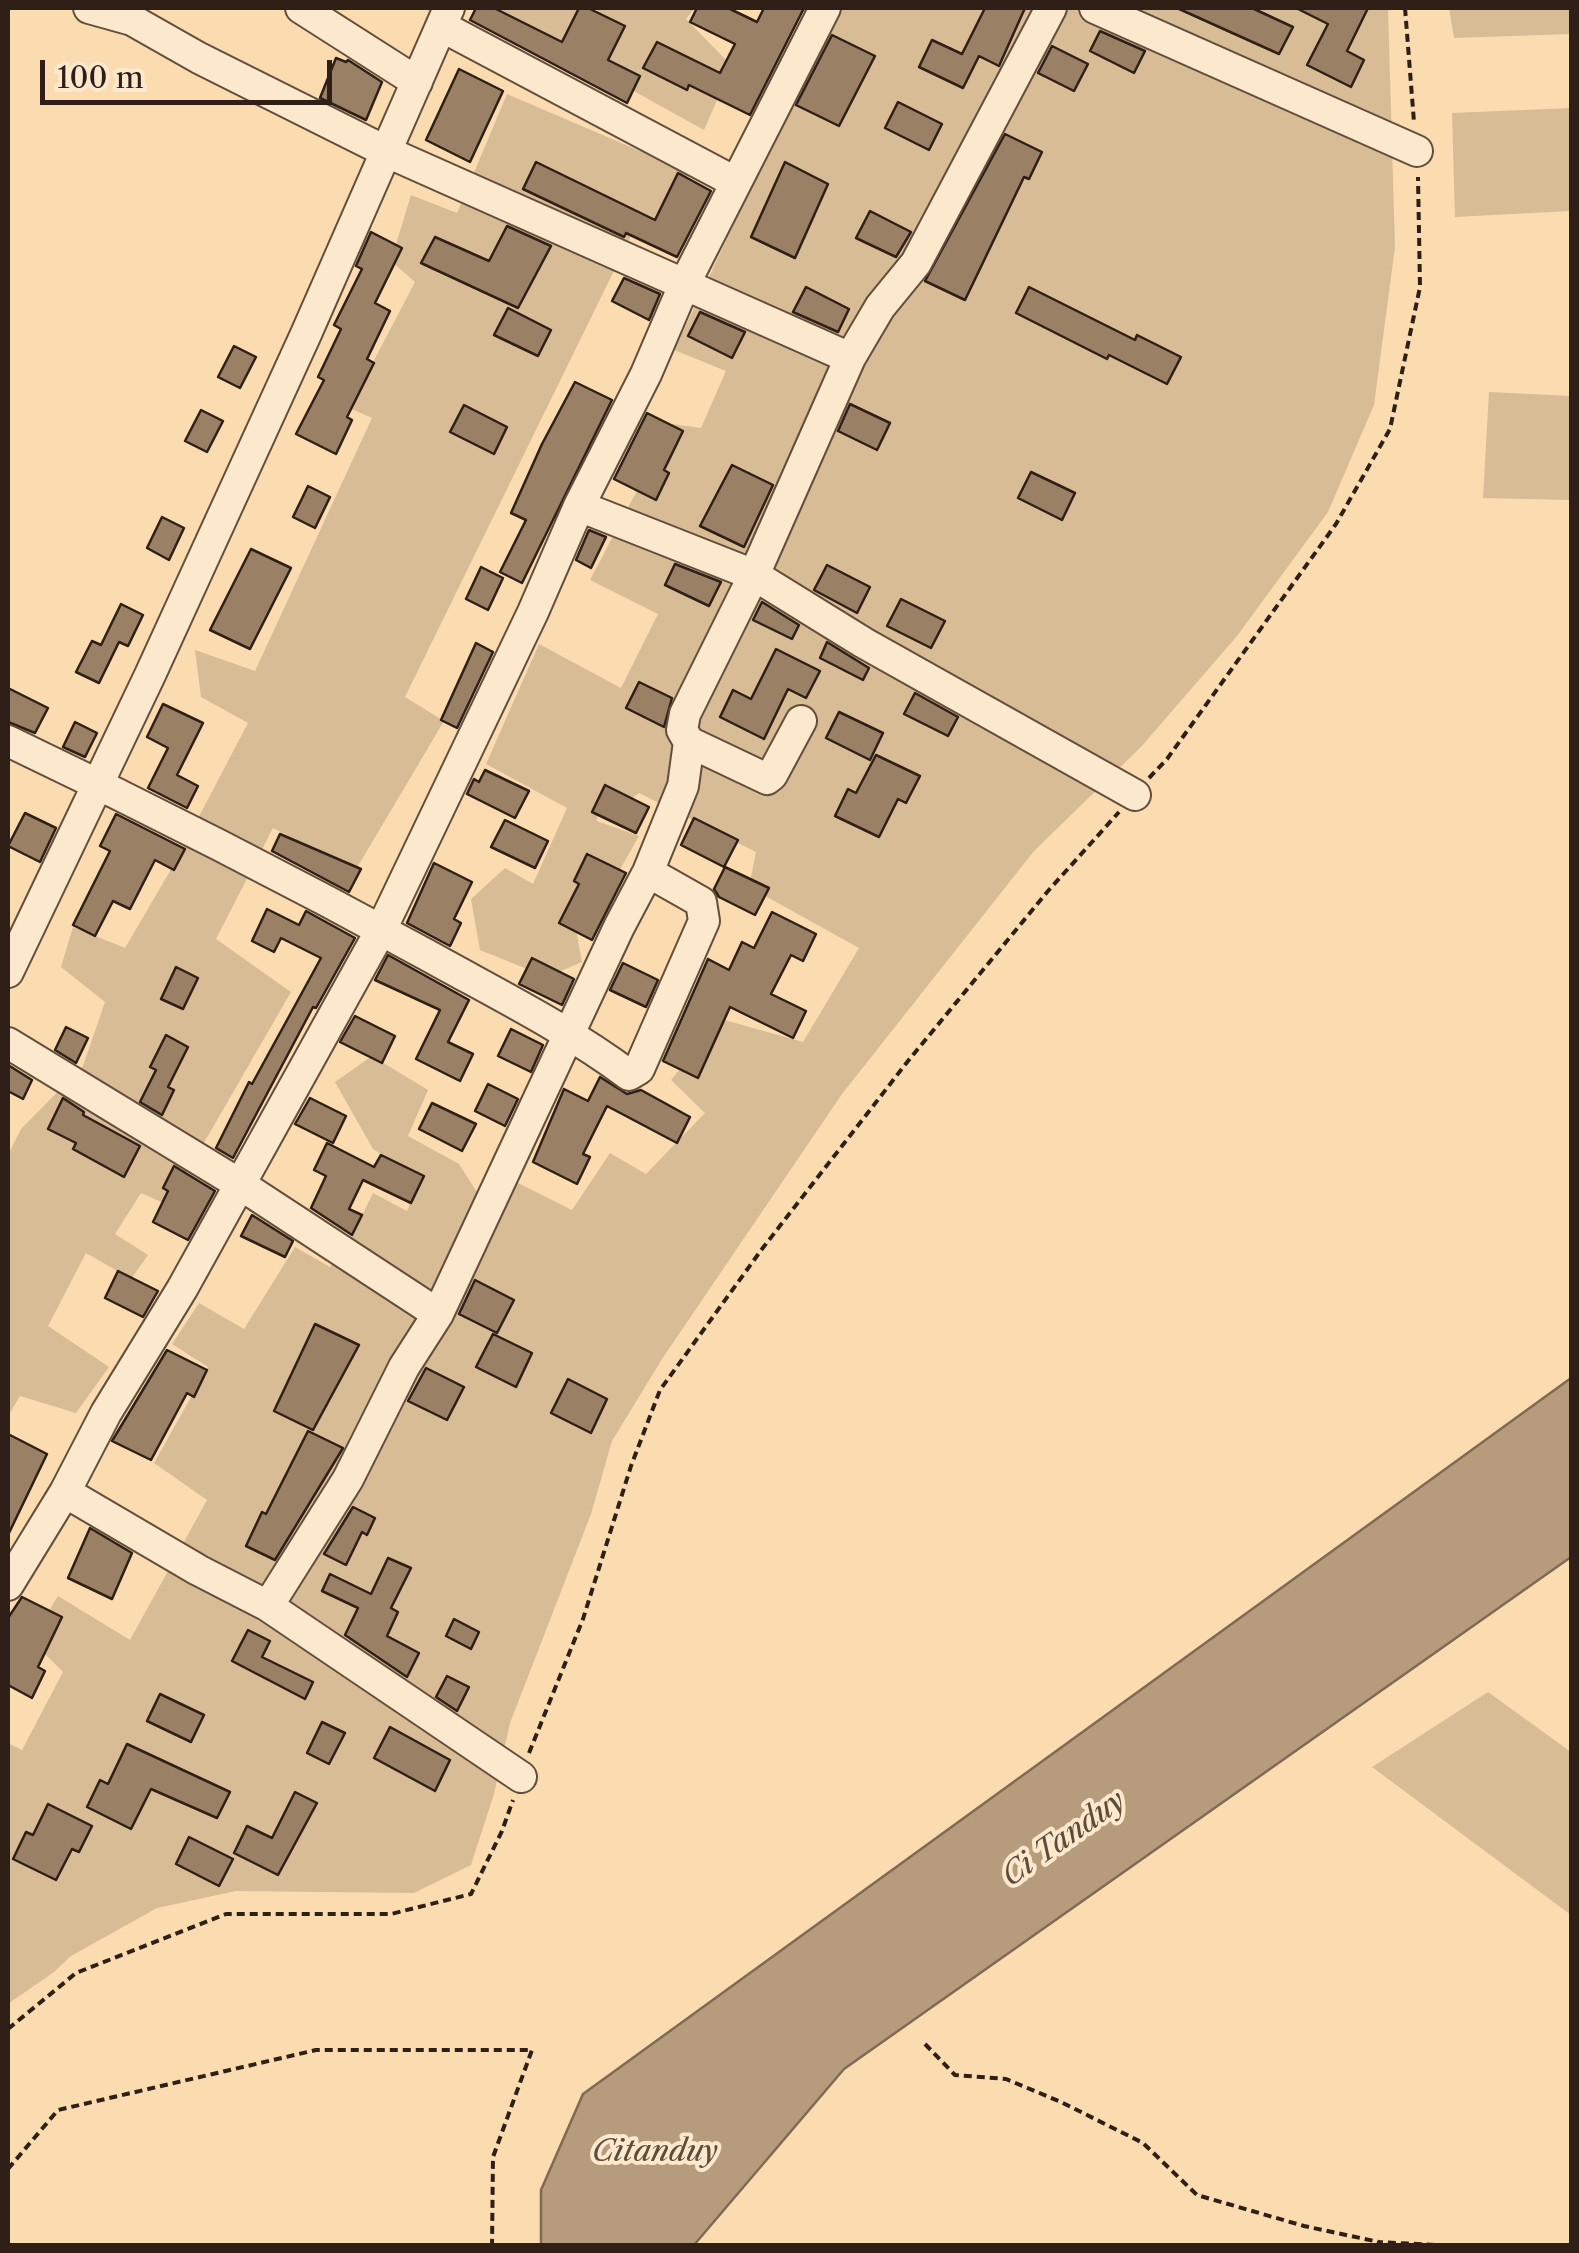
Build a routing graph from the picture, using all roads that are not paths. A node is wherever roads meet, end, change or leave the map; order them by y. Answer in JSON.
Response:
{"nodes":[{"id":1,"x":89,"y":8,"type":"edge"},
{"id":2,"x":301,"y":8,"type":"edge"},
{"id":3,"x":826,"y":8,"type":"edge"},
{"id":4,"x":1051,"y":8,"type":"edge"},
{"id":5,"x":1095,"y":8,"type":"edge"},
{"id":6,"x":137,"y":14,"type":"edge"},
{"id":7,"x":445,"y":17,"type":"edge"},
{"id":8,"x":416,"y":82,"type":"junction"},
{"id":9,"x":1416,"y":151,"type":"road end"},
{"id":10,"x":387,"y":152,"type":"junction"},
{"id":11,"x":735,"y":182,"type":"junction"},
{"id":12,"x":684,"y":282,"type":"junction"},
{"id":13,"x":850,"y":358,"type":"junction"},
{"id":14,"x":579,"y":506,"type":"junction"},
{"id":15,"x":754,"y":575,"type":"junction"},
{"id":16,"x":801,"y":721,"type":"dead end"},
{"id":17,"x":8,"y":741,"type":"edge"},
{"id":18,"x":689,"y":742,"type":"junction"},
{"id":19,"x":98,"y":784,"type":"junction"},
{"id":20,"x":1135,"y":794,"type":"road end"},
{"id":21,"x":648,"y":872,"type":"junction"},
{"id":22,"x":381,"y":930,"type":"junction"},
{"id":23,"x":15,"y":938,"type":"edge"},
{"id":24,"x":8,"y":972,"type":"edge"},
{"id":25,"x":571,"y":1034,"type":"junction"},
{"id":26,"x":8,"y":1042,"type":"edge"},
{"id":27,"x":241,"y":1185,"type":"junction"},
{"id":28,"x":438,"y":1314,"type":"junction"},
{"id":29,"x":65,"y":1492,"type":"junction"},
{"id":30,"x":8,"y":1585,"type":"edge"},
{"id":31,"x":268,"y":1606,"type":"junction"},
{"id":32,"x":521,"y":1777,"type":"road end"}],
"edges":[{"from":1,"to":6,"type":"street"},
{"from":2,"to":8,"type":"street"},
{"from":3,"to":11,"type":"street"},
{"from":4,"to":13,"type":"street"},
{"from":5,"to":9,"type":"street"},
{"from":6,"to":10,"type":"street"},
{"from":7,"to":8,"type":"street"},
{"from":7,"to":11,"type":"street"},
{"from":8,"to":10,"type":"street"},
{"from":10,"to":12,"type":"street"},
{"from":10,"to":19,"type":"street"},
{"from":11,"to":12,"type":"street"},
{"from":12,"to":13,"type":"street"},
{"from":12,"to":14,"type":"street"},
{"from":13,"to":15,"type":"street"},
{"from":14,"to":15,"type":"street"},
{"from":14,"to":22,"type":"street"},
{"from":15,"to":18,"type":"street"},
{"from":15,"to":20,"type":"street"},
{"from":16,"to":18,"type":"street"},
{"from":17,"to":19,"type":"street"},
{"from":18,"to":21,"type":"street"},
{"from":19,"to":22,"type":"street"},
{"from":19,"to":23,"type":"street"},
{"from":21,"to":25,"type":"street"},
{"from":21,"to":25,"type":"street"},
{"from":22,"to":25,"type":"street"},
{"from":22,"to":27,"type":"street"},
{"from":23,"to":24,"type":"street"},
{"from":25,"to":28,"type":"street"},
{"from":26,"to":27,"type":"street"},
{"from":27,"to":28,"type":"street"},
{"from":27,"to":29,"type":"street"},
{"from":28,"to":31,"type":"street"},
{"from":29,"to":30,"type":"street"},
{"from":29,"to":31,"type":"street"},
{"from":31,"to":32,"type":"street"}]}
